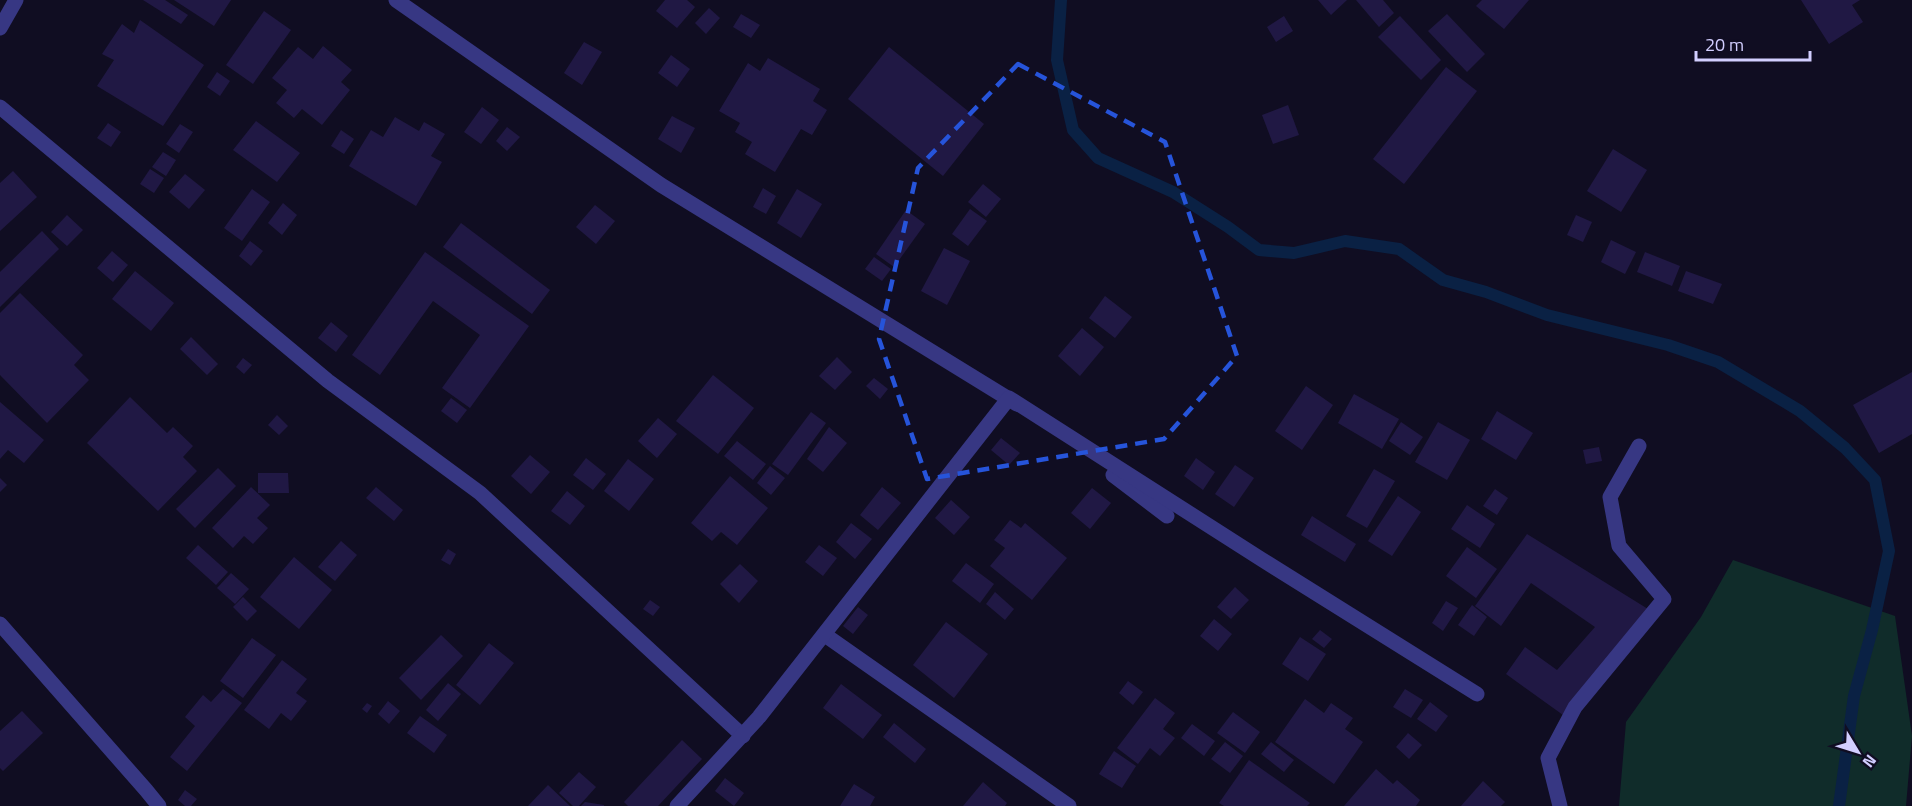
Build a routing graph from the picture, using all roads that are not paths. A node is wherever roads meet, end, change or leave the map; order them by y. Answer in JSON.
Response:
{"nodes":[{"id":1,"x":16,"y":0,"type":"edge"},
{"id":2,"x":396,"y":0,"type":"edge"},
{"id":3,"x":0,"y":28,"type":"edge"},
{"id":4,"x":0,"y":107,"type":"edge"},
{"id":5,"x":1009,"y":398,"type":"junction"},
{"id":6,"x":1639,"y":446,"type":"dead end"},
{"id":7,"x":1167,"y":516,"type":"dead end"},
{"id":8,"x":0,"y":624,"type":"edge"},
{"id":9,"x":825,"y":635,"type":"junction"},
{"id":10,"x":1478,"y":694,"type":"dead end"},
{"id":11,"x":743,"y":736,"type":"junction"},
{"id":12,"x":159,"y":806,"type":"edge"},
{"id":13,"x":677,"y":806,"type":"edge"},
{"id":14,"x":1069,"y":806,"type":"edge"},
{"id":15,"x":1560,"y":806,"type":"edge"}],
"edges":[{"from":1,"to":3,"type":"street"},
{"from":2,"to":5,"type":"street"},
{"from":4,"to":11,"type":"street"},
{"from":5,"to":7,"type":"street"},
{"from":5,"to":9,"type":"street"},
{"from":5,"to":10,"type":"street"},
{"from":6,"to":15,"type":"street"},
{"from":8,"to":12,"type":"street"},
{"from":9,"to":11,"type":"street"},
{"from":9,"to":14,"type":"street"},
{"from":11,"to":13,"type":"street"}]}
